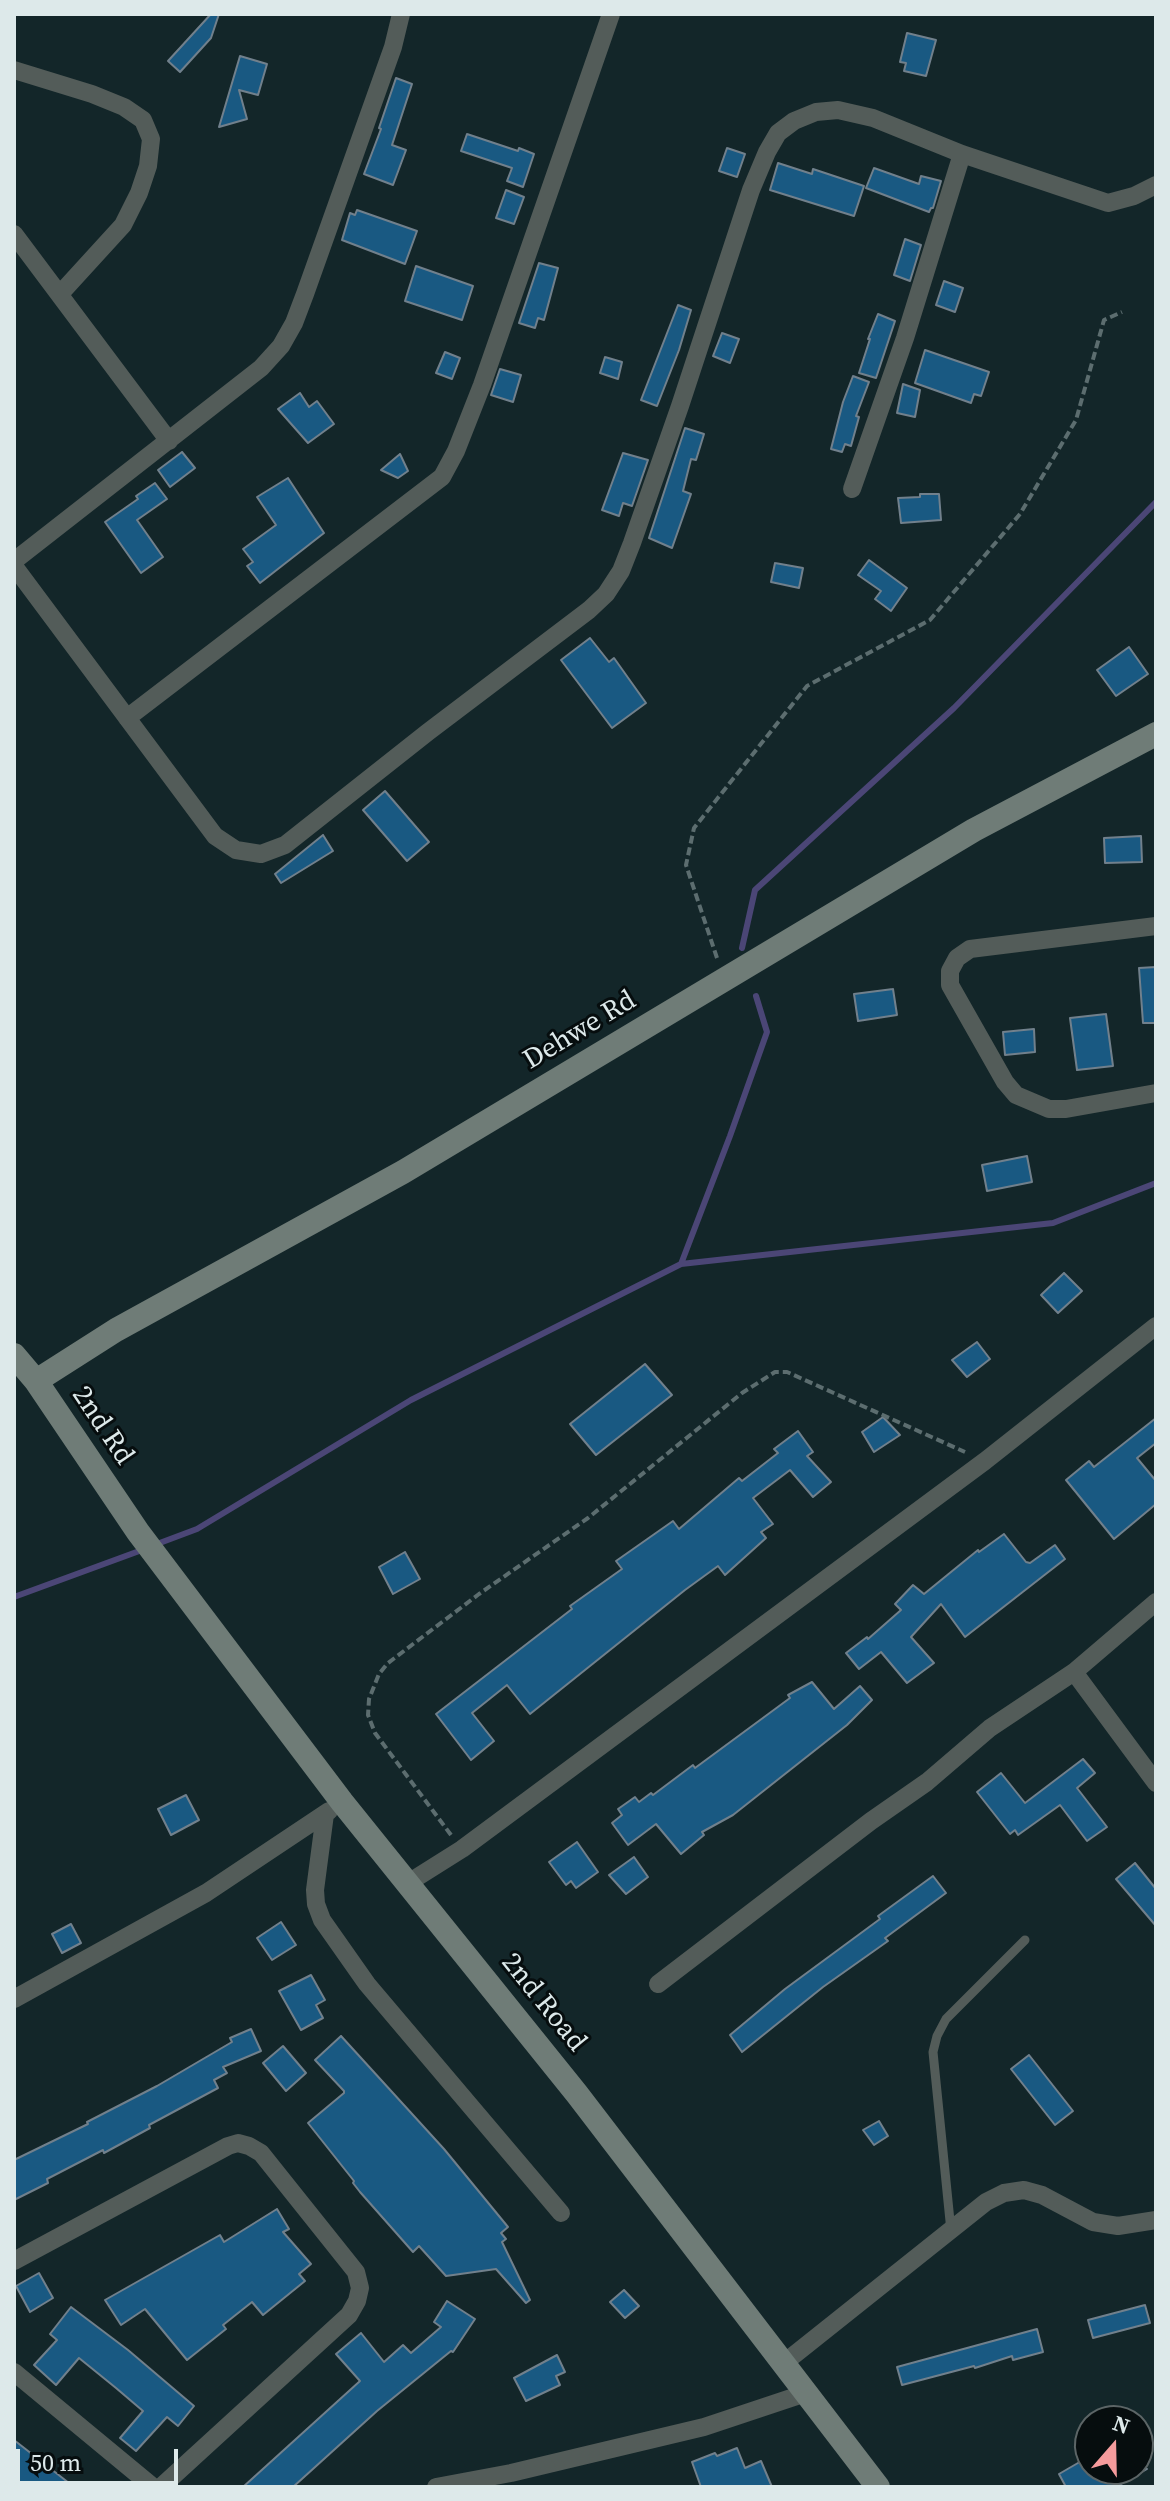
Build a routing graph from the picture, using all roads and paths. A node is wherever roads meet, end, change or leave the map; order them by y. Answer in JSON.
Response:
{"nodes":[{"id":1,"x":401,"y":14,"type":"edge"},
{"id":2,"x":611,"y":14,"type":"edge"},
{"id":3,"x":14,"y":70,"type":"edge"},
{"id":4,"x":962,"y":154,"type":"junction"},
{"id":5,"x":1156,"y":185,"type":"edge"},
{"id":6,"x":14,"y":234,"type":"edge"},
{"id":7,"x":60,"y":294,"type":"junction"},
{"id":8,"x":1122,"y":312,"type":"dead end"},
{"id":9,"x":169,"y":441,"type":"junction"},
{"id":10,"x":852,"y":489,"type":"dead end"},
{"id":11,"x":14,"y":564,"type":"edge"},
{"id":12,"x":127,"y":718,"type":"junction"},
{"id":13,"x":1156,"y":734,"type":"edge"},
{"id":14,"x":1156,"y":926,"type":"edge"},
{"id":15,"x":725,"y":979,"type":"junction"},
{"id":16,"x":1156,"y":1093,"type":"edge"},
{"id":17,"x":1156,"y":1326,"type":"edge"},
{"id":18,"x":14,"y":1355,"type":"edge"},
{"id":19,"x":36,"y":1381,"type":"junction"},
{"id":20,"x":985,"y":1461,"type":"junction"},
{"id":21,"x":158,"y":1559,"type":"joint"},
{"id":22,"x":1156,"y":1602,"type":"edge"},
{"id":23,"x":1074,"y":1672,"type":"junction"},
{"id":24,"x":1156,"y":1783,"type":"edge"},
{"id":25,"x":333,"y":1808,"type":"junction"},
{"id":26,"x":462,"y":1849,"type":"junction"},
{"id":27,"x":408,"y":1883,"type":"junction"},
{"id":28,"x":1025,"y":1940,"type":"dead end"},
{"id":29,"x":658,"y":1984,"type":"dead end"},
{"id":30,"x":14,"y":1999,"type":"edge"},
{"id":31,"x":561,"y":2213,"type":"dead end"},
{"id":32,"x":1156,"y":2220,"type":"edge"},
{"id":33,"x":951,"y":2231,"type":"junction"},
{"id":34,"x":14,"y":2261,"type":"edge"},
{"id":35,"x":784,"y":2363,"type":"junction"},
{"id":36,"x":14,"y":2372,"type":"edge"},
{"id":37,"x":806,"y":2393,"type":"junction"},
{"id":38,"x":513,"y":2480,"type":"edge"},
{"id":39,"x":153,"y":2487,"type":"edge"},
{"id":40,"x":161,"y":2487,"type":"edge"},
{"id":41,"x":436,"y":2487,"type":"edge"},
{"id":42,"x":878,"y":2487,"type":"edge"}],
"edges":[{"from":1,"to":9,"type":"street"},
{"from":2,"to":12,"type":"street"},
{"from":3,"to":7,"type":"street"},
{"from":4,"to":5,"type":"street"},
{"from":4,"to":10,"type":"street"},
{"from":4,"to":12,"type":"street"},
{"from":6,"to":7,"type":"street"},
{"from":7,"to":9,"type":"street"},
{"from":8,"to":15,"type":"path"},
{"from":9,"to":11,"type":"street"},
{"from":11,"to":12,"type":"street"},
{"from":13,"to":15,"type":"street","name":"Dehwe Rd"},
{"from":14,"to":16,"type":"street"},
{"from":15,"to":19,"type":"street","name":"Dehwe Rd"},
{"from":17,"to":20,"type":"street"},
{"from":18,"to":19,"type":"street","name":"2nd Rd"},
{"from":19,"to":21,"type":"street","name":"2nd Rd"},
{"from":20,"to":26,"type":"street"},
{"from":20,"to":26,"type":"path"},
{"from":21,"to":25,"type":"street","name":"2nd Road"},
{"from":22,"to":23,"type":"street"},
{"from":23,"to":24,"type":"street"},
{"from":23,"to":29,"type":"street"},
{"from":25,"to":27,"type":"street","name":"2nd Road"},
{"from":25,"to":30,"type":"street"},
{"from":25,"to":31,"type":"street"},
{"from":26,"to":27,"type":"street"},
{"from":27,"to":35,"type":"street","name":"2nd Road"},
{"from":28,"to":33,"type":"lane"},
{"from":32,"to":33,"type":"street"},
{"from":33,"to":35,"type":"street"},
{"from":34,"to":40,"type":"street"},
{"from":35,"to":37,"type":"street","name":"2nd Road"},
{"from":36,"to":39,"type":"street"},
{"from":37,"to":38,"type":"street"},
{"from":37,"to":42,"type":"street","name":"2nd Road"},
{"from":38,"to":41,"type":"street"}]}
